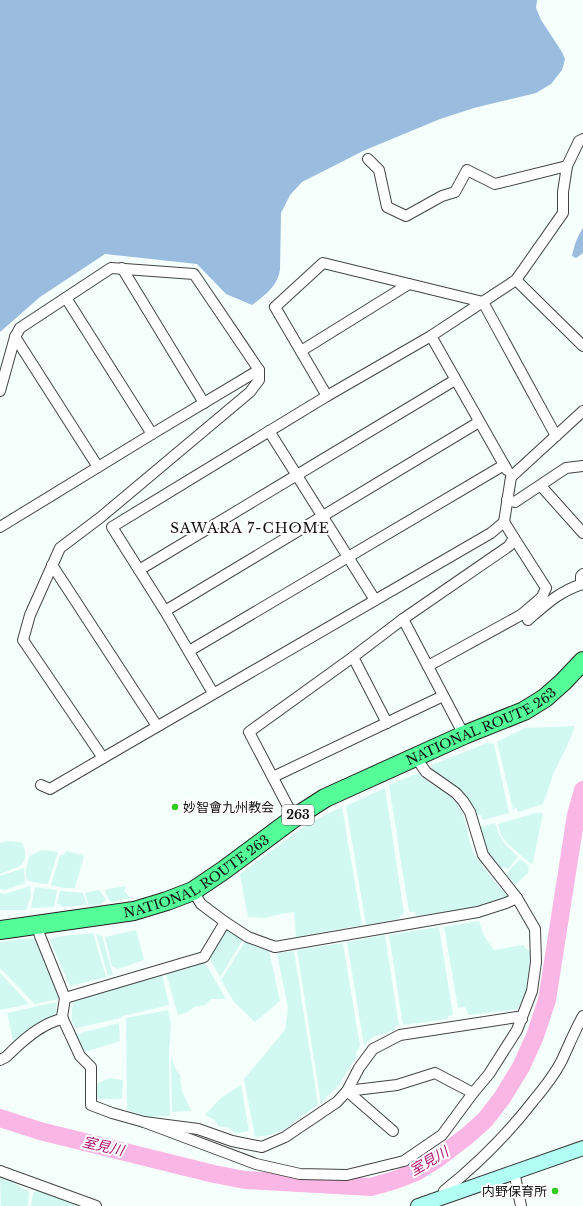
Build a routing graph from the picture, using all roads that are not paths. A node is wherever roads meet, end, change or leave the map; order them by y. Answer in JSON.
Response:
{"nodes":[{"id":1,"x":583,"y":139,"type":"edge"},
{"id":2,"x":368,"y":159,"type":"dead end"},
{"id":3,"x":567,"y":166,"type":"junction"},
{"id":4,"x":122,"y":268,"type":"junction"},
{"id":5,"x":516,"y":280,"type":"junction"},
{"id":6,"x":409,"y":284,"type":"junction"},
{"id":7,"x":66,"y":298,"type":"junction"},
{"id":8,"x":483,"y":302,"type":"junction"},
{"id":9,"x":431,"y":336,"type":"junction"},
{"id":10,"x":15,"y":337,"type":"junction"},
{"id":11,"x":583,"y":346,"type":"edge"},
{"id":12,"x":301,"y":351,"type":"junction"},
{"id":13,"x":259,"y":370,"type":"junction"},
{"id":14,"x":455,"y":380,"type":"junction"},
{"id":15,"x":0,"y":391,"type":"edge"},
{"id":16,"x":327,"y":396,"type":"junction"},
{"id":17,"x":204,"y":403,"type":"junction"},
{"id":18,"x":583,"y":411,"type":"edge"},
{"id":19,"x":479,"y":422,"type":"junction"},
{"id":20,"x":269,"y":431,"type":"junction"},
{"id":21,"x":152,"y":434,"type":"junction"},
{"id":22,"x":556,"y":436,"type":"junction"},
{"id":23,"x":504,"y":465,"type":"junction"},
{"id":24,"x":583,"y":466,"type":"edge"},
{"id":25,"x":98,"y":467,"type":"junction"},
{"id":26,"x":296,"y":476,"type":"junction"},
{"id":27,"x":512,"y":477,"type":"junction"},
{"id":28,"x":540,"y":486,"type":"junction"},
{"id":29,"x":508,"y":500,"type":"junction"},
{"id":30,"x":103,"y":515,"type":"junction"},
{"id":31,"x":322,"y":517,"type":"junction"},
{"id":32,"x":504,"y":522,"type":"junction"},
{"id":33,"x":0,"y":527,"type":"edge"},
{"id":34,"x":112,"y":527,"type":"junction"},
{"id":35,"x":583,"y":533,"type":"edge"},
{"id":36,"x":514,"y":538,"type":"junction"},
{"id":37,"x":348,"y":557,"type":"junction"},
{"id":38,"x":52,"y":565,"type":"junction"},
{"id":39,"x":139,"y":570,"type":"junction"},
{"id":40,"x":582,"y":581,"type":"edge"},
{"id":41,"x":375,"y":600,"type":"junction"},
{"id":42,"x":164,"y":611,"type":"junction"},
{"id":43,"x":403,"y":619,"type":"junction"},
{"id":44,"x":528,"y":620,"type":"dead end"},
{"id":45,"x":189,"y":651,"type":"junction"},
{"id":46,"x":353,"y":657,"type":"junction"},
{"id":47,"x":583,"y":661,"type":"edge"},
{"id":48,"x":428,"y":666,"type":"junction"},
{"id":49,"x":213,"y":693,"type":"junction"},
{"id":50,"x":443,"y":696,"type":"junction"},
{"id":51,"x":387,"y":723,"type":"junction"},
{"id":52,"x":157,"y":726,"type":"junction"},
{"id":53,"x":464,"y":735,"type":"junction"},
{"id":54,"x":103,"y":758,"type":"junction"},
{"id":55,"x":416,"y":758,"type":"junction"},
{"id":56,"x":273,"y":777,"type":"junction"},
{"id":57,"x":41,"y":785,"type":"dead end"},
{"id":58,"x":294,"y":818,"type":"junction"},
{"id":59,"x":193,"y":891,"type":"junction"},
{"id":60,"x":516,"y":898,"type":"junction"},
{"id":61,"x":225,"y":922,"type":"junction"},
{"id":62,"x":37,"y":925,"type":"junction"},
{"id":63,"x":0,"y":930,"type":"edge"},
{"id":64,"x":65,"y":998,"type":"junction"},
{"id":65,"x":583,"y":1016,"type":"edge"},
{"id":66,"x":63,"y":1019,"type":"junction"},
{"id":67,"x":522,"y":1019,"type":"junction"},
{"id":68,"x":0,"y":1060,"type":"edge"},
{"id":69,"x":347,"y":1090,"type":"junction"},
{"id":70,"x":473,"y":1093,"type":"junction"},
{"id":71,"x":144,"y":1122,"type":"junction"},
{"id":72,"x":393,"y":1131,"type":"dead end"},
{"id":73,"x":583,"y":1148,"type":"edge"},
{"id":74,"x":0,"y":1171,"type":"edge"},
{"id":75,"x":514,"y":1171,"type":"junction"},
{"id":76,"x":445,"y":1197,"type":"junction"},
{"id":77,"x":96,"y":1206,"type":"edge"},
{"id":78,"x":418,"y":1206,"type":"edge"},
{"id":79,"x":521,"y":1206,"type":"edge"}],
"edges":[{"from":1,"to":3,"type":"street"},
{"from":2,"to":3,"type":"street"},
{"from":3,"to":5,"type":"street"},
{"from":4,"to":7,"type":"street"},
{"from":4,"to":13,"type":"street"},
{"from":4,"to":17,"type":"street"},
{"from":5,"to":8,"type":"street"},
{"from":5,"to":11,"type":"street"},
{"from":6,"to":8,"type":"street"},
{"from":6,"to":12,"type":"street"},
{"from":6,"to":12,"type":"street"},
{"from":7,"to":10,"type":"street"},
{"from":7,"to":21,"type":"street"},
{"from":8,"to":9,"type":"street"},
{"from":8,"to":22,"type":"street"},
{"from":9,"to":14,"type":"street"},
{"from":9,"to":16,"type":"street"},
{"from":10,"to":15,"type":"street"},
{"from":10,"to":25,"type":"street"},
{"from":12,"to":16,"type":"street"},
{"from":13,"to":17,"type":"street"},
{"from":13,"to":30,"type":"street"},
{"from":14,"to":19,"type":"street"},
{"from":14,"to":26,"type":"street"},
{"from":16,"to":20,"type":"street"},
{"from":17,"to":21,"type":"street"},
{"from":18,"to":22,"type":"street"},
{"from":19,"to":23,"type":"street"},
{"from":19,"to":31,"type":"street"},
{"from":20,"to":26,"type":"street"},
{"from":20,"to":34,"type":"street"},
{"from":21,"to":25,"type":"street"},
{"from":22,"to":27,"type":"street"},
{"from":23,"to":27,"type":"street"},
{"from":23,"to":37,"type":"street"},
{"from":24,"to":28,"type":"street"},
{"from":25,"to":33,"type":"street"},
{"from":26,"to":31,"type":"street"},
{"from":26,"to":39,"type":"street"},
{"from":27,"to":29,"type":"street"},
{"from":28,"to":29,"type":"street"},
{"from":28,"to":35,"type":"street"},
{"from":29,"to":32,"type":"street"},
{"from":30,"to":34,"type":"street"},
{"from":30,"to":38,"type":"street"},
{"from":31,"to":37,"type":"street"},
{"from":31,"to":42,"type":"street"},
{"from":32,"to":36,"type":"street"},
{"from":32,"to":41,"type":"street"},
{"from":34,"to":39,"type":"street"},
{"from":36,"to":43,"type":"street"},
{"from":36,"to":48,"type":"street"},
{"from":37,"to":41,"type":"street"},
{"from":37,"to":45,"type":"street"},
{"from":38,"to":52,"type":"street"},
{"from":38,"to":54,"type":"street"},
{"from":39,"to":42,"type":"street"},
{"from":40,"to":44,"type":"street"},
{"from":41,"to":49,"type":"street"},
{"from":42,"to":45,"type":"street"},
{"from":43,"to":46,"type":"street"},
{"from":43,"to":48,"type":"street"},
{"from":45,"to":49,"type":"street"},
{"from":46,"to":51,"type":"street"},
{"from":46,"to":56,"type":"street"},
{"from":47,"to":53,"type":"highway","name":"NATIONAL ROUTE 263","number":"263"},
{"from":48,"to":50,"type":"street"},
{"from":49,"to":52,"type":"street"},
{"from":50,"to":51,"type":"street"},
{"from":50,"to":53,"type":"street"},
{"from":51,"to":56,"type":"street"},
{"from":52,"to":54,"type":"street"},
{"from":53,"to":55,"type":"highway","name":"NATIONAL ROUTE 263","number":"263"},
{"from":54,"to":57,"type":"street"},
{"from":55,"to":58,"type":"highway","name":"NATIONAL ROUTE 263","number":"263"},
{"from":55,"to":60,"type":"street"},
{"from":56,"to":58,"type":"street"},
{"from":58,"to":59,"type":"highway","name":"NATIONAL ROUTE 263","number":"263"},
{"from":59,"to":61,"type":"street"},
{"from":59,"to":62,"type":"highway","name":"NATIONAL ROUTE 263","number":"263"},
{"from":60,"to":61,"type":"street"},
{"from":60,"to":67,"type":"street"},
{"from":61,"to":64,"type":"street"},
{"from":62,"to":63,"type":"highway","name":"NATIONAL ROUTE 263","number":"263"},
{"from":62,"to":64,"type":"street"},
{"from":64,"to":66,"type":"street"},
{"from":65,"to":76,"type":"street"},
{"from":66,"to":68,"type":"street"},
{"from":66,"to":71,"type":"street"},
{"from":67,"to":69,"type":"street"},
{"from":67,"to":70,"type":"street"},
{"from":69,"to":70,"type":"street"},
{"from":69,"to":71,"type":"street"},
{"from":69,"to":72,"type":"street"},
{"from":70,"to":71,"type":"street"},
{"from":73,"to":75,"type":"street"},
{"from":74,"to":77,"type":"street"},
{"from":75,"to":76,"type":"street"},
{"from":75,"to":79,"type":"street"},
{"from":76,"to":78,"type":"street"}]}
